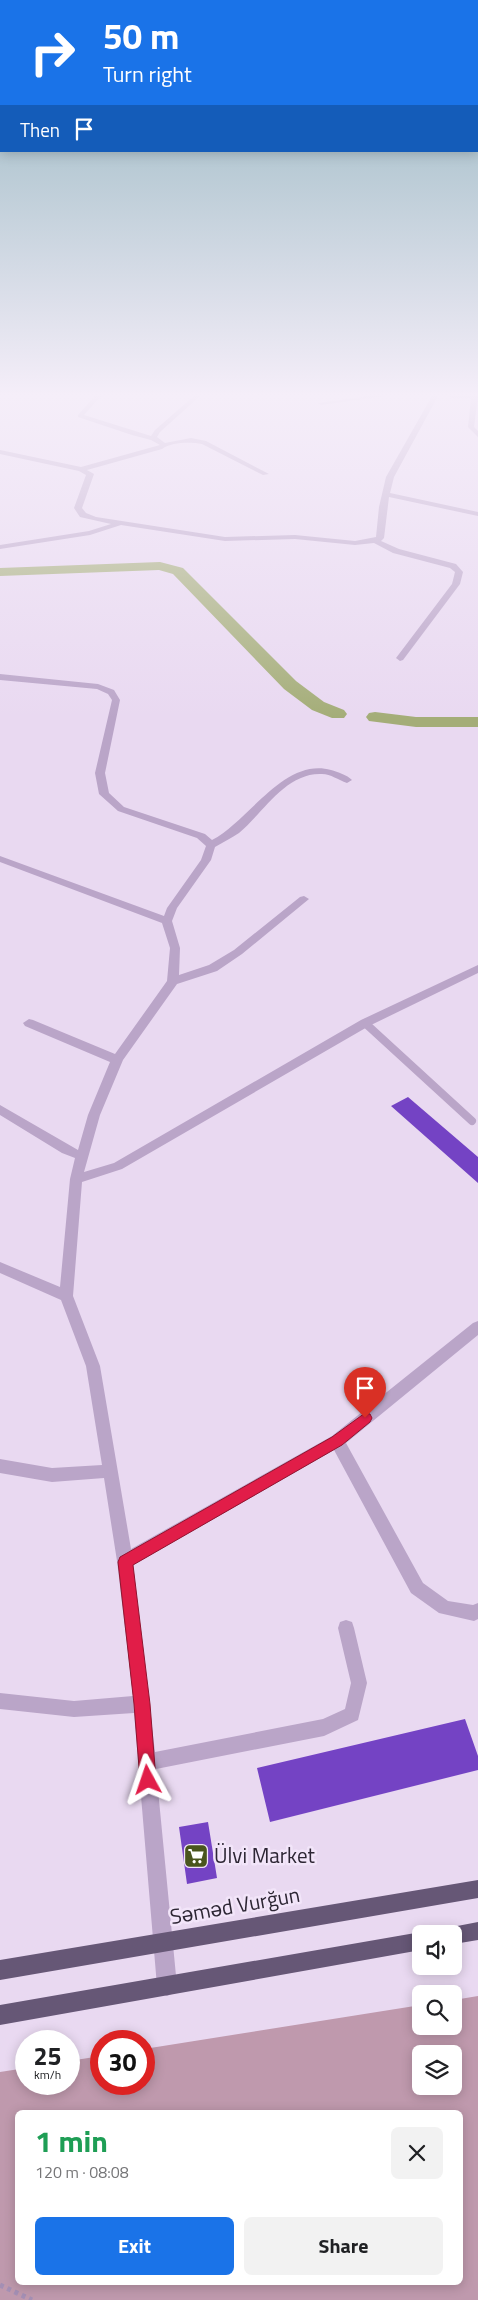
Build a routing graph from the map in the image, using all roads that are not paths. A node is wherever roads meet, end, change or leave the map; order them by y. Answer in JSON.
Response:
{"nodes":[{"id":1,"x":80,"y":503,"type":"edge"},
{"id":2,"x":385,"y":503,"type":"edge"},
{"id":3,"x":429,"y":503,"type":"edge"},
{"id":4,"x":478,"y":514,"type":"edge"},
{"id":5,"x":120,"y":523,"type":"junction"},
{"id":6,"x":374,"y":541,"type":"junction"},
{"id":7,"x":0,"y":547,"type":"edge"},
{"id":8,"x":400,"y":658,"type":"dead end"},
{"id":9,"x":0,"y":677,"type":"edge"},
{"id":10,"x":347,"y":780,"type":"dead end"},
{"id":11,"x":211,"y":845,"type":"junction"},
{"id":12,"x":0,"y":858,"type":"edge"},
{"id":13,"x":304,"y":899,"type":"dead end"},
{"id":14,"x":167,"y":921,"type":"junction"},
{"id":15,"x":478,"y":969,"type":"edge"},
{"id":16,"x":173,"y":981,"type":"junction"},
{"id":17,"x":29,"y":1023,"type":"dead end"},
{"id":18,"x":365,"y":1024,"type":"junction"},
{"id":19,"x":117,"y":1060,"type":"junction"},
{"id":20,"x":0,"y":1109,"type":"edge"},
{"id":21,"x":472,"y":1120,"type":"dead end"},
{"id":22,"x":82,"y":1156,"type":"junction"},
{"id":23,"x":76,"y":1179,"type":"junction"},
{"id":24,"x":0,"y":1266,"type":"edge"},
{"id":25,"x":66,"y":1296,"type":"junction"},
{"id":26,"x":478,"y":1326,"type":"edge"},
{"id":27,"x":337,"y":1441,"type":"junction"},
{"id":28,"x":0,"y":1466,"type":"edge"},
{"id":29,"x":110,"y":1471,"type":"junction"},
{"id":30,"x":125,"y":1562,"type":"junction"},
{"id":31,"x":478,"y":1611,"type":"edge"},
{"id":32,"x":346,"y":1628,"type":"dead end"},
{"id":33,"x":0,"y":1702,"type":"edge"},
{"id":34,"x":142,"y":1704,"type":"junction"},
{"id":35,"x":146,"y":1762,"type":"junction"},
{"id":36,"x":478,"y":1889,"type":"edge"},
{"id":37,"x":478,"y":1931,"type":"edge"},
{"id":38,"x":462,"y":1934,"type":"edge"},
{"id":39,"x":163,"y":1943,"type":"junction"},
{"id":40,"x":412,"y":1943,"type":"edge"},
{"id":41,"x":0,"y":1970,"type":"edge"},
{"id":42,"x":167,"y":1986,"type":"junction"},
{"id":43,"x":0,"y":2015,"type":"edge"}],
"edges":[{"from":1,"to":5,"type":"street"},
{"from":2,"to":6,"type":"street"},
{"from":3,"to":4,"type":"street"},
{"from":5,"to":6,"type":"street"},
{"from":5,"to":7,"type":"street"},
{"from":6,"to":8,"type":"street"},
{"from":9,"to":11,"type":"street"},
{"from":10,"to":11,"type":"street"},
{"from":11,"to":14,"type":"street"},
{"from":12,"to":14,"type":"street"},
{"from":13,"to":16,"type":"street"},
{"from":14,"to":16,"type":"street"},
{"from":15,"to":18,"type":"street"},
{"from":16,"to":19,"type":"street"},
{"from":17,"to":19,"type":"street"},
{"from":18,"to":21,"type":"lane"},
{"from":18,"to":23,"type":"street"},
{"from":19,"to":22,"type":"street"},
{"from":20,"to":22,"type":"street"},
{"from":22,"to":23,"type":"street"},
{"from":23,"to":25,"type":"street"},
{"from":24,"to":25,"type":"street"},
{"from":25,"to":29,"type":"street"},
{"from":26,"to":27,"type":"street"},
{"from":27,"to":30,"type":"street"},
{"from":27,"to":31,"type":"street"},
{"from":28,"to":29,"type":"street"},
{"from":29,"to":30,"type":"street"},
{"from":30,"to":34,"type":"street"},
{"from":32,"to":35,"type":"street"},
{"from":33,"to":34,"type":"street"},
{"from":34,"to":35,"type":"street"},
{"from":35,"to":39,"type":"street"},
{"from":36,"to":39,"type":"main road","name":"Səməd Vurğun"},
{"from":37,"to":38,"type":"main road"},
{"from":39,"to":41,"type":"main road","name":"Səməd Vurğun"},
{"from":39,"to":42,"type":"street"},
{"from":40,"to":42,"type":"main road"},
{"from":42,"to":43,"type":"main road"}]}
